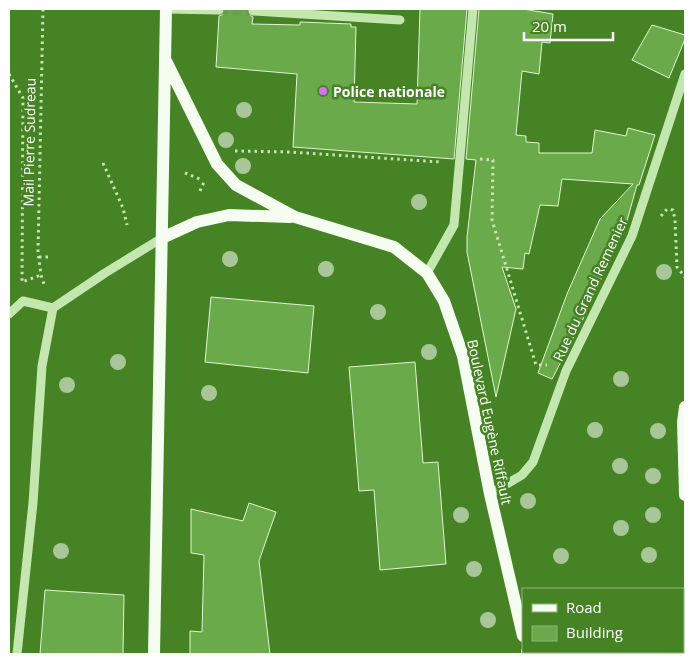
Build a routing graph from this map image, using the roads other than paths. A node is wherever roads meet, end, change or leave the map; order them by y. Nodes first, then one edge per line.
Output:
1 (166, 9) edge
2 (473, 9) edge
3 (220, 10) edge
4 (253, 11) dead end
5 (400, 20) dead end
6 (165, 59) junction
7 (685, 74) edge
8 (295, 217) junction
9 (162, 238) junction
10 (427, 273) junction
11 (53, 308) junction
12 (9, 314) edge
13 (685, 407) edge
14 (490, 494) junction
15 (685, 495) edge
16 (522, 632) edge
17 (16, 654) edge
18 (154, 654) edge

1 - 3 street
1 - 6 main road
2 - 10 street
4 - 5 street
6 - 8 main road, Boulevard Eugène Riffault
6 - 9 main road
7 - 14 street, Rue du Grand Remenier
8 - 9 main road, Boulevard Eugène Riffault
8 - 10 main road, Boulevard Eugène Riffault
9 - 11 street
9 - 18 main road
10 - 14 main road, Boulevard Eugène Riffault
11 - 12 street
11 - 17 street
13 - 15 main road
14 - 16 main road, Boulevard Eugène Riffault

